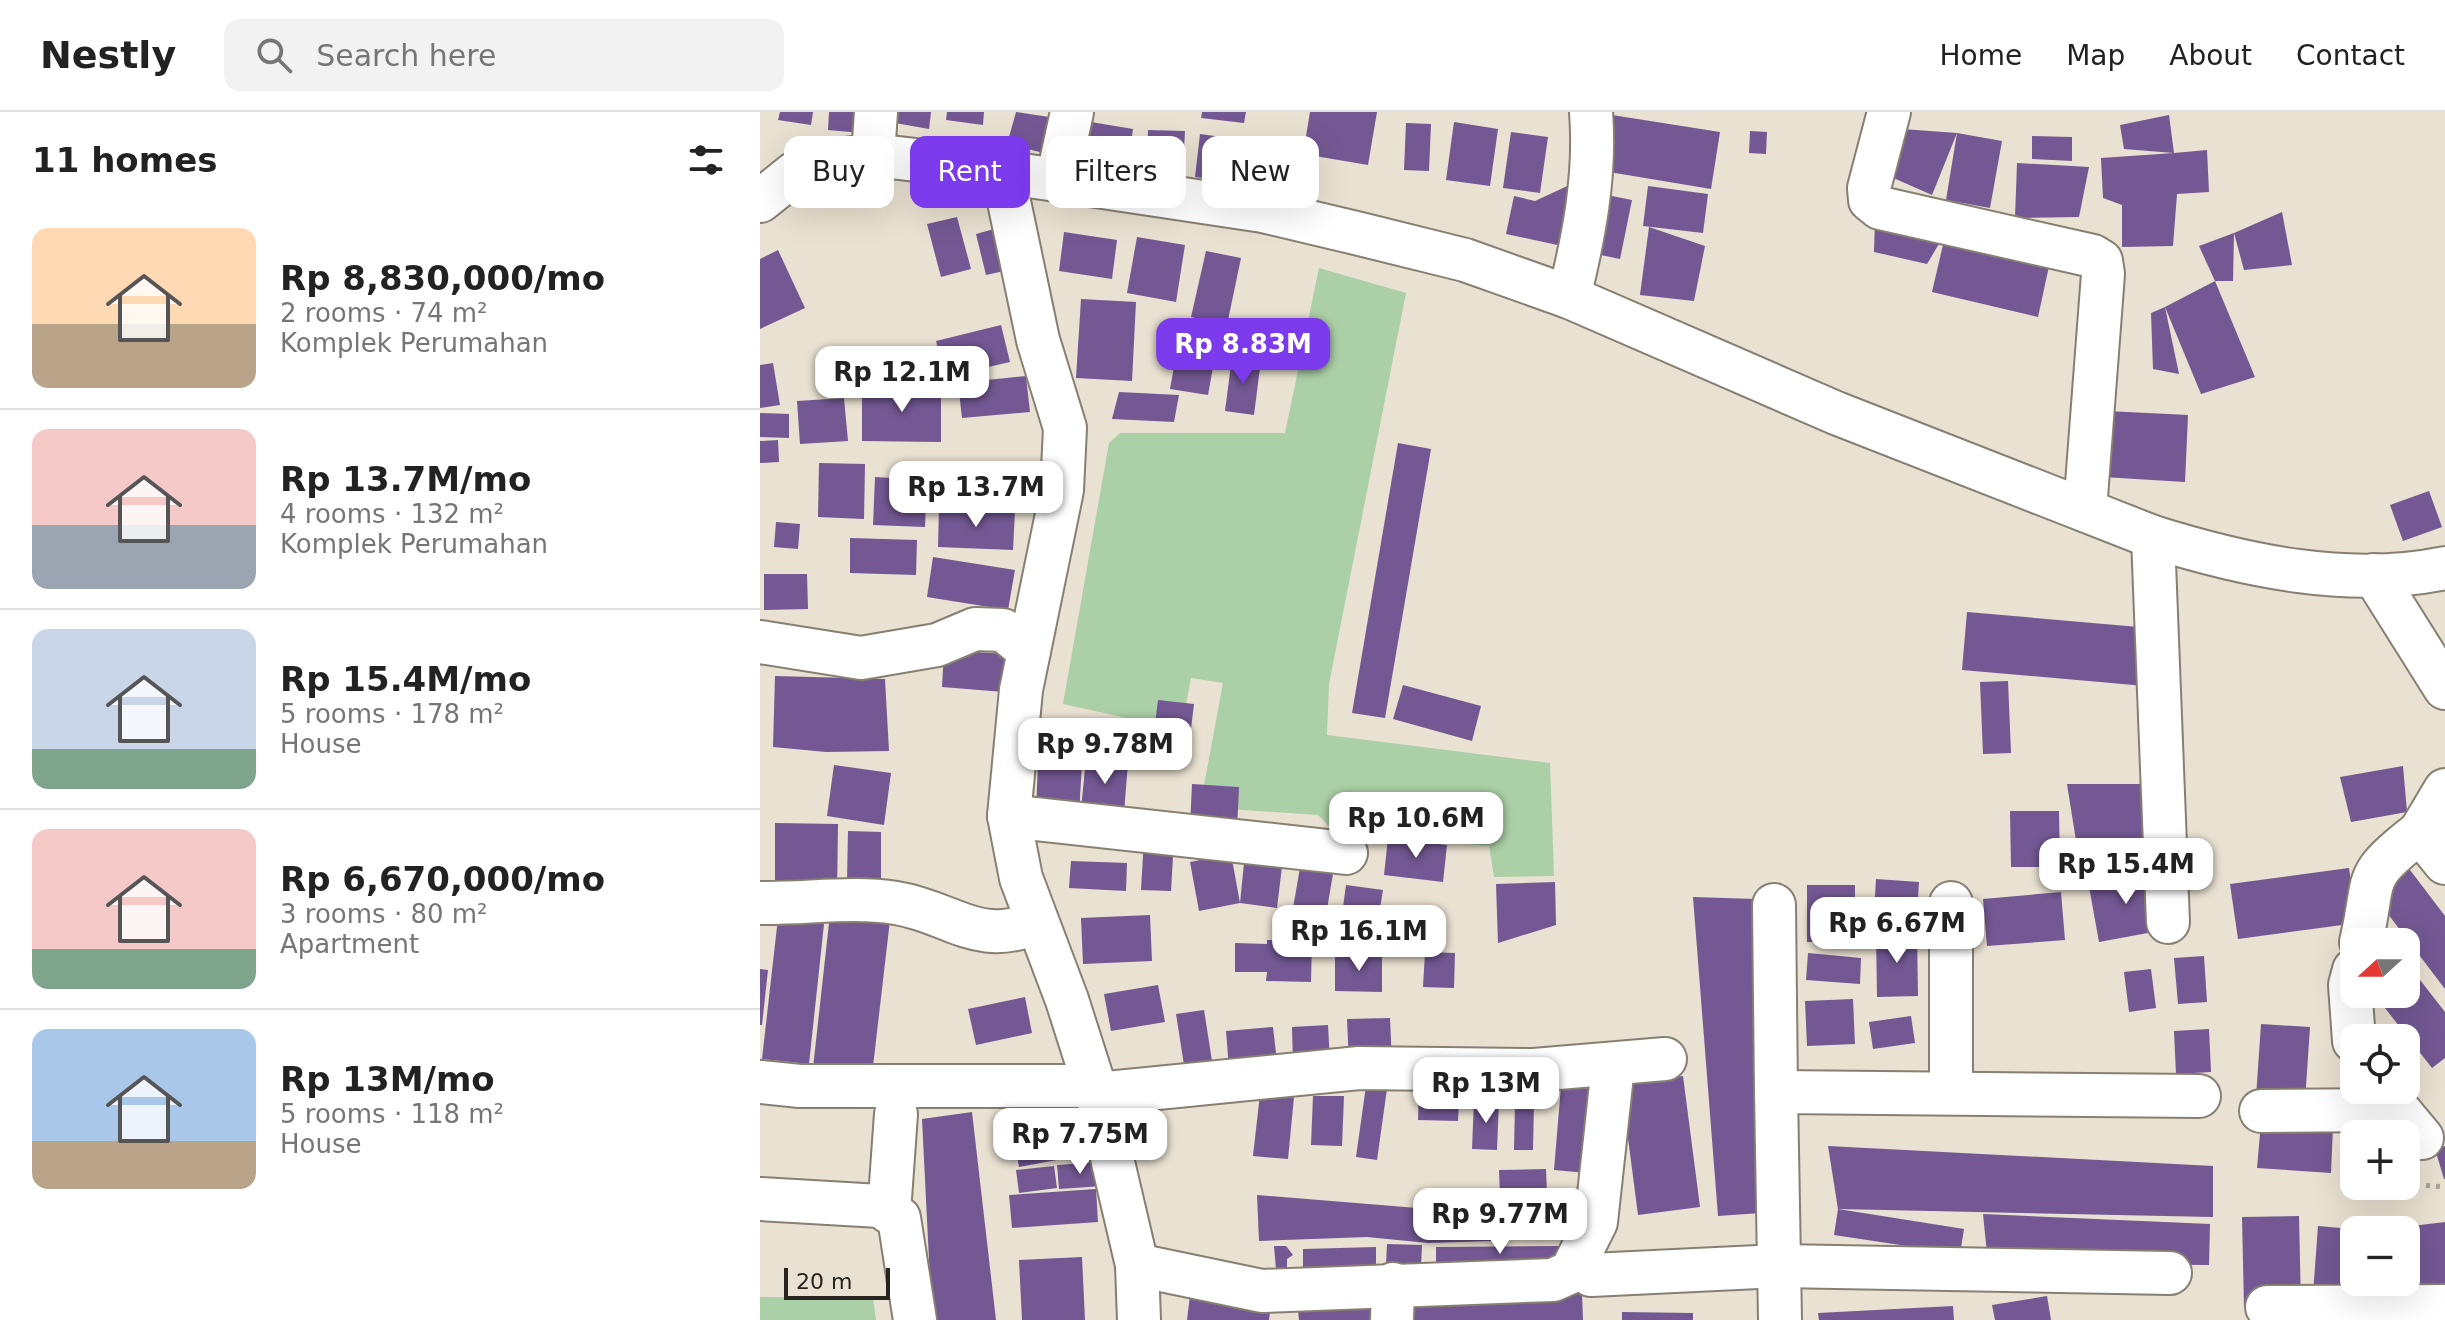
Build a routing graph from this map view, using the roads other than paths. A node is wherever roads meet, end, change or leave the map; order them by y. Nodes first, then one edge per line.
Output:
1 (876, 112) edge
2 (1072, 112) edge
3 (1591, 112) edge
4 (1889, 112) edge
5 (874, 136) edge
6 (1067, 136) edge
7 (784, 182) edge
8 (1186, 199) edge
9 (760, 201) edge
10 (1010, 208) edge
11 (1569, 297) junction
12 (2085, 510) junction
13 (2153, 537) junction
14 (2445, 568) edge
15 (2374, 575) junction
16 (760, 642) edge
17 (1029, 651) junction
18 (2445, 688) edge
19 (2445, 790) edge
20 (1009, 816) junction
21 (2432, 848) edge
22 (1346, 853) dead end
23 (760, 903) edge
24 (1951, 903) dead end
25 (1774, 905) dead end
26 (1037, 922) junction
27 (2168, 922) dead end
28 (2363, 928) edge
29 (1665, 1059) dead end
30 (1613, 1066) junction
31 (760, 1082) edge
32 (1095, 1090) junction
33 (1776, 1092) junction
34 (1951, 1093) junction
35 (2199, 1096) dead end
36 (2261, 1111) dead end
37 (2401, 1113) edge
38 (896, 1114) dead end
39 (760, 1199) edge
40 (889, 1212) junction
41 (1137, 1265) junction
42 (1779, 1266) junction
43 (2170, 1273) dead end
44 (1591, 1275) dead end
45 (1392, 1302) edge
46 (2445, 1306) edge
47 (2267, 1307) dead end
48 (915, 1320) edge
49 (1139, 1320) edge
50 (1780, 1320) edge

1 - 5 street
2 - 6 street
3 - 11 street
4 - 12 street
7 - 9 street
8 - 11 street
10 - 17 street
11 - 12 street
12 - 13 street
13 - 15 street
13 - 27 street
14 - 15 street
15 - 18 street
16 - 17 street
17 - 20 street
19 - 21 street
20 - 22 street
20 - 26 street
21 - 28 street
23 - 26 street
24 - 34 street
25 - 33 street
26 - 32 street
29 - 30 street
30 - 32 street
30 - 45 street
31 - 32 street
32 - 41 street
33 - 34 street
33 - 42 street
34 - 35 street
36 - 37 street
38 - 40 street
39 - 40 street
40 - 48 street
41 - 45 street
41 - 49 street
42 - 43 street
42 - 44 street
42 - 50 street
46 - 47 street

